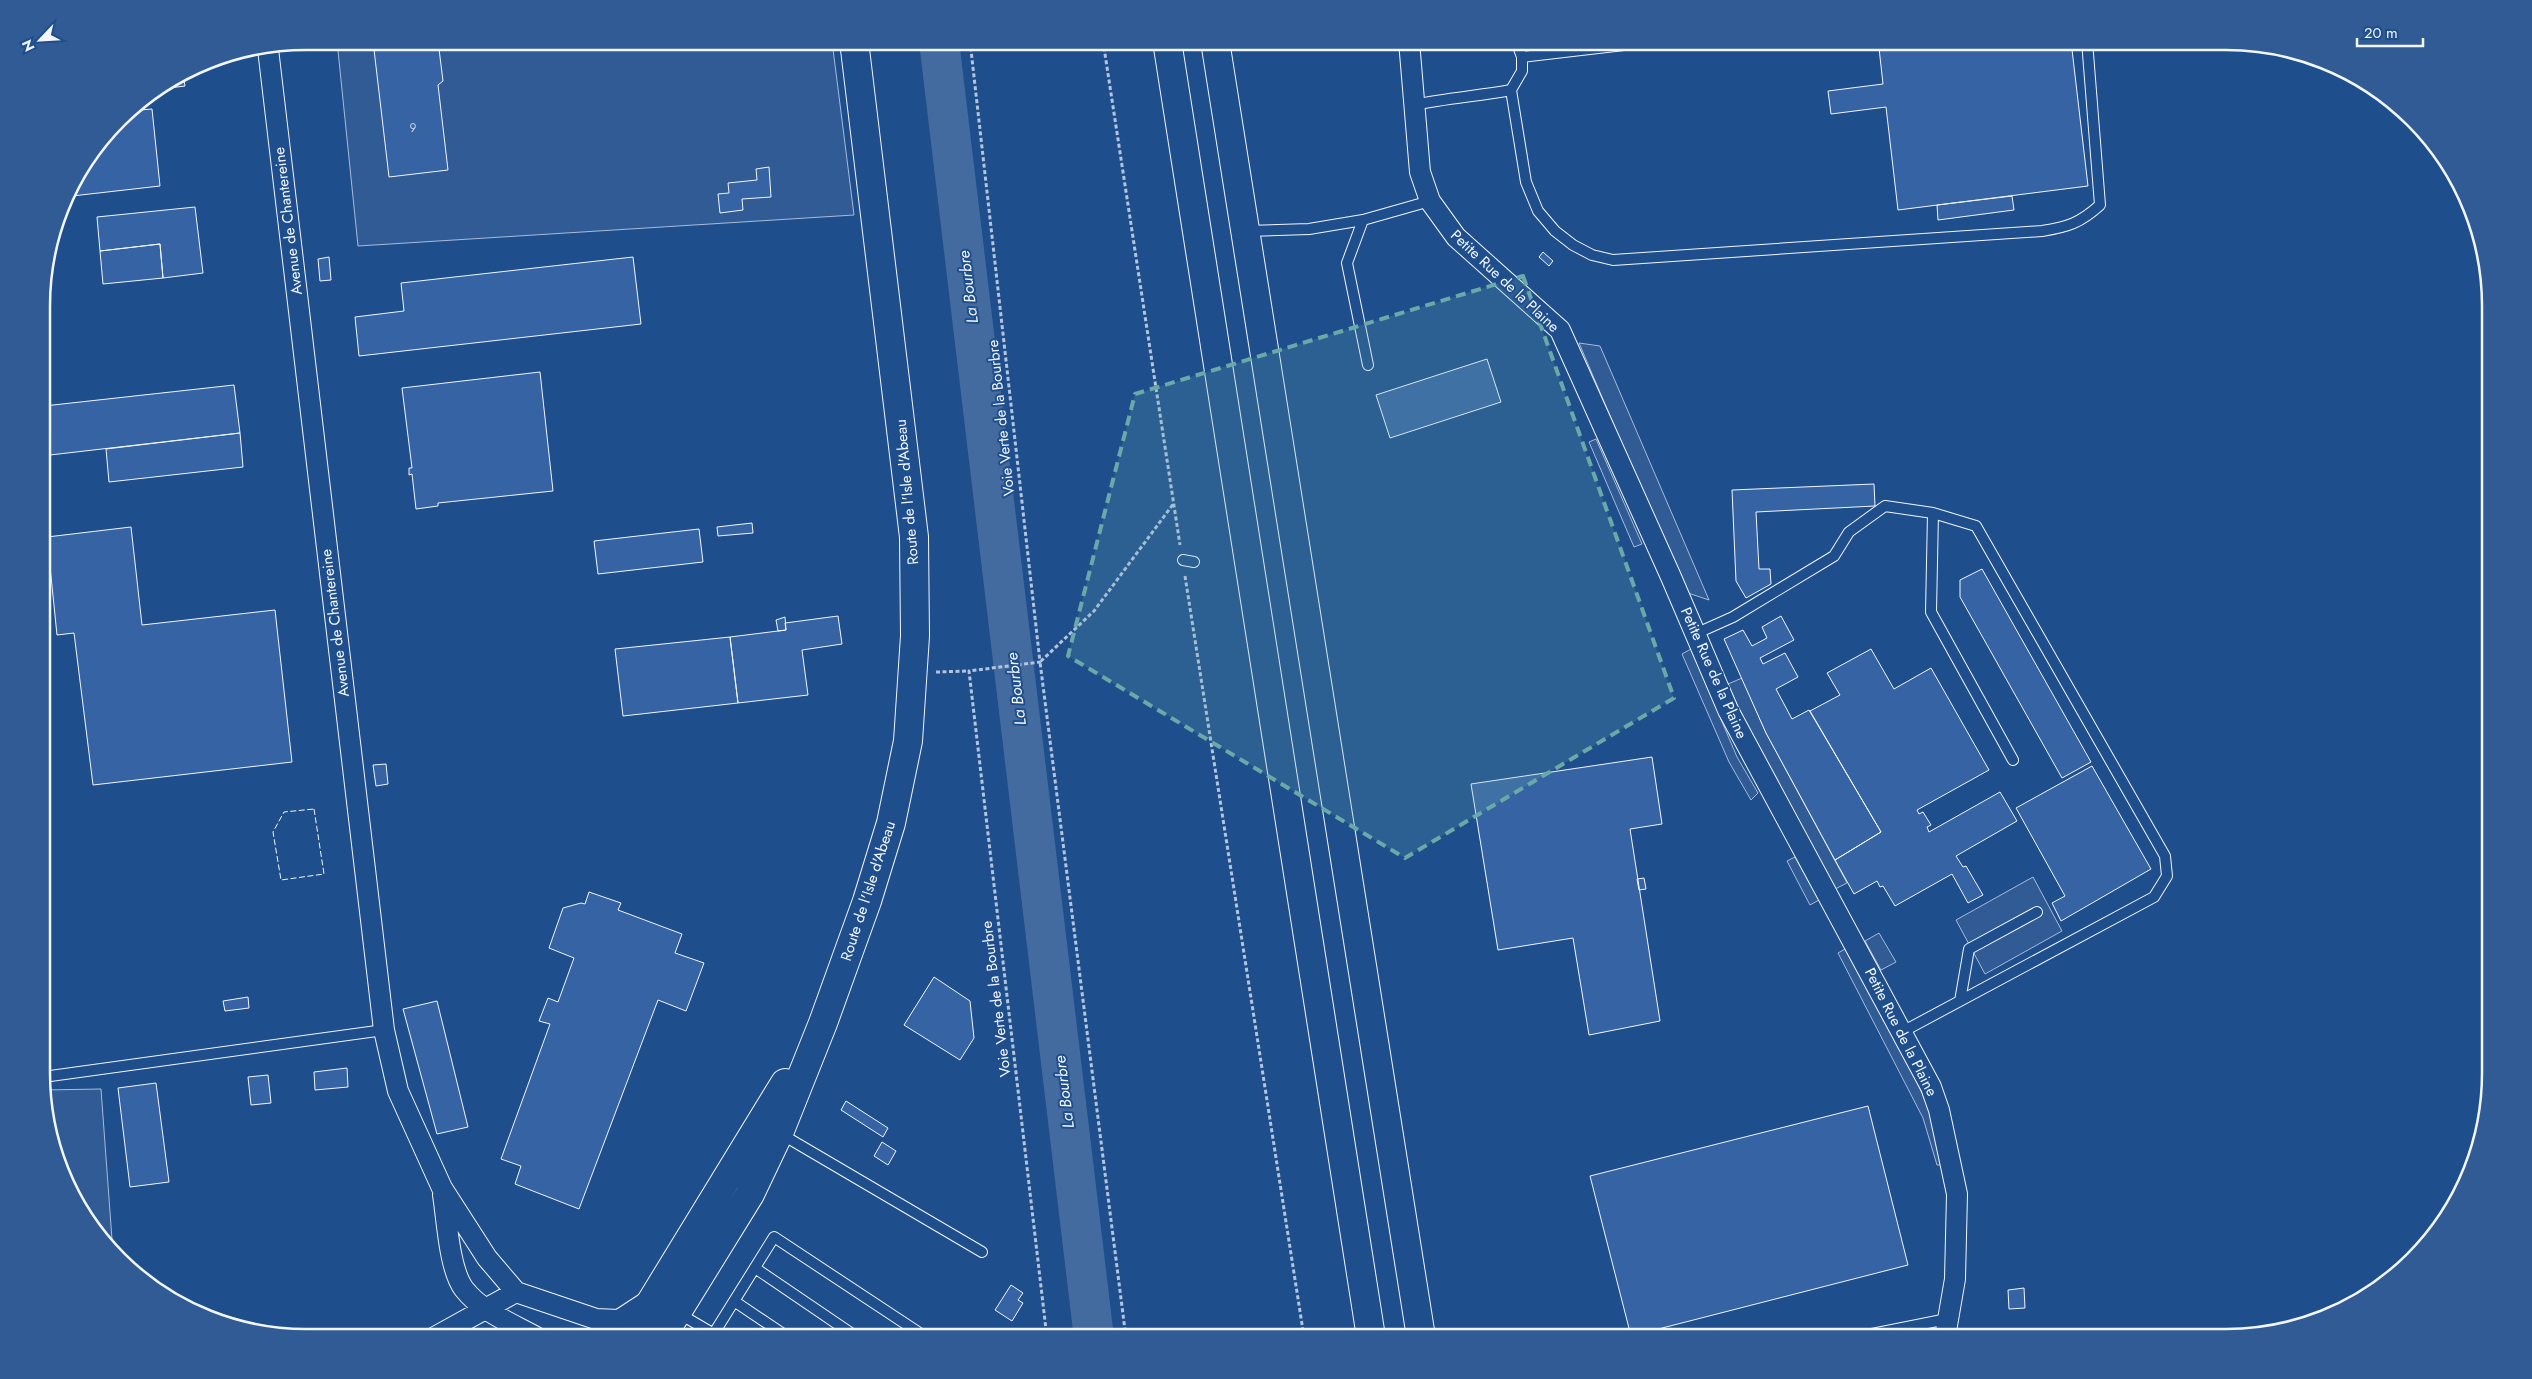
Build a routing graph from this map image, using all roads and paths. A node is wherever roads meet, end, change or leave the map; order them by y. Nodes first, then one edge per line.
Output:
1 (855, 50) edge
2 (971, 50) edge
3 (1104, 50) edge
4 (1168, 50) edge
5 (1216, 50) edge
6 (1410, 50) edge
7 (1519, 50) edge
8 (1582, 50) edge
9 (2088, 50) edge
10 (268, 53) edge
11 (1522, 57) junction
12 (1511, 90) junction
13 (1414, 104) junction
14 (1430, 201) junction
15 (1363, 220) junction
16 (1244, 231) junction
17 (1368, 365) dead end
18 (1174, 503) junction
19 (1933, 513) junction
20 (1183, 560) junction
21 (1194, 562) dead end
22 (1695, 634) junction
23 (1040, 662) junction
24 (970, 671) junction
25 (912, 673) junction
26 (2012, 760) dead end
27 (2038, 912) dead end
28 (1960, 1001) junction
29 (384, 1030) junction
30 (1902, 1032) junction
31 (50, 1076) edge
32 (769, 1129) junction
33 (442, 1188) junction
34 (982, 1252) dead end
35 (754, 1268) junction
36 (516, 1292) junction
37 (653, 1297) junction
38 (734, 1301) junction
39 (485, 1308) junction
40 (677, 1312) junction
41 (596, 1319) junction
42 (1946, 1328) edge
43 (449, 1329) edge
44 (522, 1329) edge
45 (602, 1329) edge
46 (634, 1329) edge
47 (667, 1329) edge
48 (702, 1329) edge
49 (717, 1329) edge
50 (776, 1329) edge
51 (845, 1329) edge
52 (913, 1329) edge
53 (1046, 1329) edge
54 (1125, 1329) edge
55 (1303, 1329) edge
56 (1370, 1329) edge
57 (1420, 1329) edge

1 - 25 main road, Route de l'Isle d'Abeau
2 - 23 path, Voie Verte de la Bourbre
3 - 18 path
4 - 56 main road
5 - 16 main road
6 - 13 street, Petite Rue de la Plaine
7 - 11 lane
8 - 11 lane
9 - 12 lane
10 - 29 street, Avenue de Chantereine
11 - 12 lane
12 - 13 lane
13 - 14 street, Petite Rue de la Plaine
14 - 15 lane
14 - 22 street, Petite Rue de la Plaine
15 - 16 lane
15 - 17 lane
16 - 57 main road
18 - 20 path
18 - 23 path
19 - 22 lane
19 - 26 lane
19 - 28 lane
20 - 21 lane
20 - 55 path
22 - 30 street, Petite Rue de la Plaine
23 - 24 path
23 - 54 path, Voie Verte de la Bourbre
24 - 25 path
24 - 53 path, Voie Verte de la Bourbre
25 - 32 main road, Route de l'Isle d'Abeau
27 - 28 lane
28 - 30 lane
29 - 31 lane
29 - 33 street, Avenue de Chantereine
30 - 42 street, Petite Rue de la Plaine
32 - 34 lane
32 - 37 main road, Route de l'Isle d'Abeau
32 - 40 main road, Route de l'Isle d'Abeau
33 - 36 street, Avenue de Chantereine
33 - 39 street, Avenue de Chantereine
35 - 38 lane
35 - 51 lane
35 - 52 lane
36 - 39 street
36 - 41 street
37 - 41 street
37 - 46 main road, Route de l'Isle d'Abeau
38 - 49 lane
38 - 50 lane
39 - 43 street
39 - 44 street, Avenue de Chantereine
40 - 47 main road, Route de l'Isle d'Abeau
40 - 48 lane
41 - 45 street

